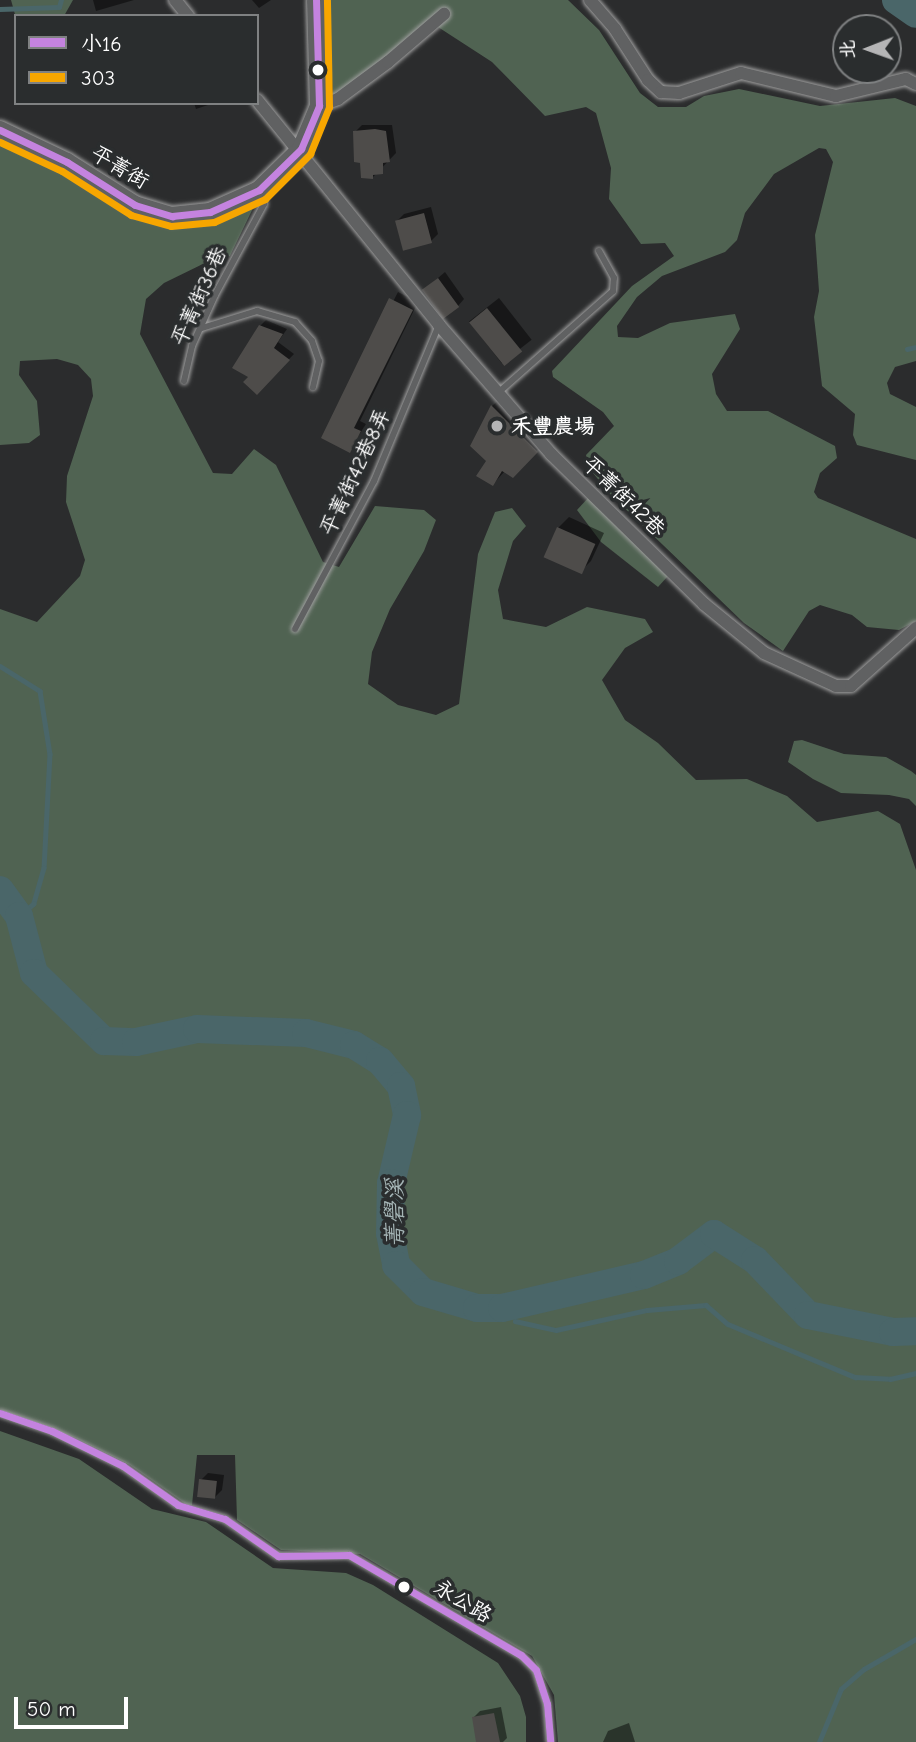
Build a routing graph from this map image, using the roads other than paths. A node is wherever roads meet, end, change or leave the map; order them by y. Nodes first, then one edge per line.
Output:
1 (175, 0) edge
2 (316, 0) edge
3 (590, 0) edge
4 (186, 14) edge
5 (444, 14) dead end
6 (916, 85) edge
7 (259, 102) edge
8 (319, 106) junction
9 (0, 130) edge
10 (301, 149) junction
11 (259, 190) junction
12 (598, 251) dead end
13 (439, 325) junction
14 (202, 328) junction
15 (184, 381) dead end
16 (313, 387) dead end
17 (497, 393) junction
18 (916, 628) edge
19 (295, 629) dead end
20 (0, 1413) edge
21 (550, 1742) edge

1 - 4 street
2 - 8 street, 平菁街
3 - 6 street
5 - 8 street
7 - 10 street, 平菁街42巷
8 - 10 street, 平菁街
9 - 11 street, 平菁街
10 - 11 street, 平菁街
10 - 13 street, 平菁街42巷
11 - 14 lane, 平菁街36巷
12 - 17 lane
13 - 17 street, 平菁街42巷
13 - 19 lane, 平菁街42巷8弄
14 - 15 lane, 平菁街36巷
14 - 16 lane
17 - 18 street, 平菁街42巷
20 - 21 lane, 永公路

